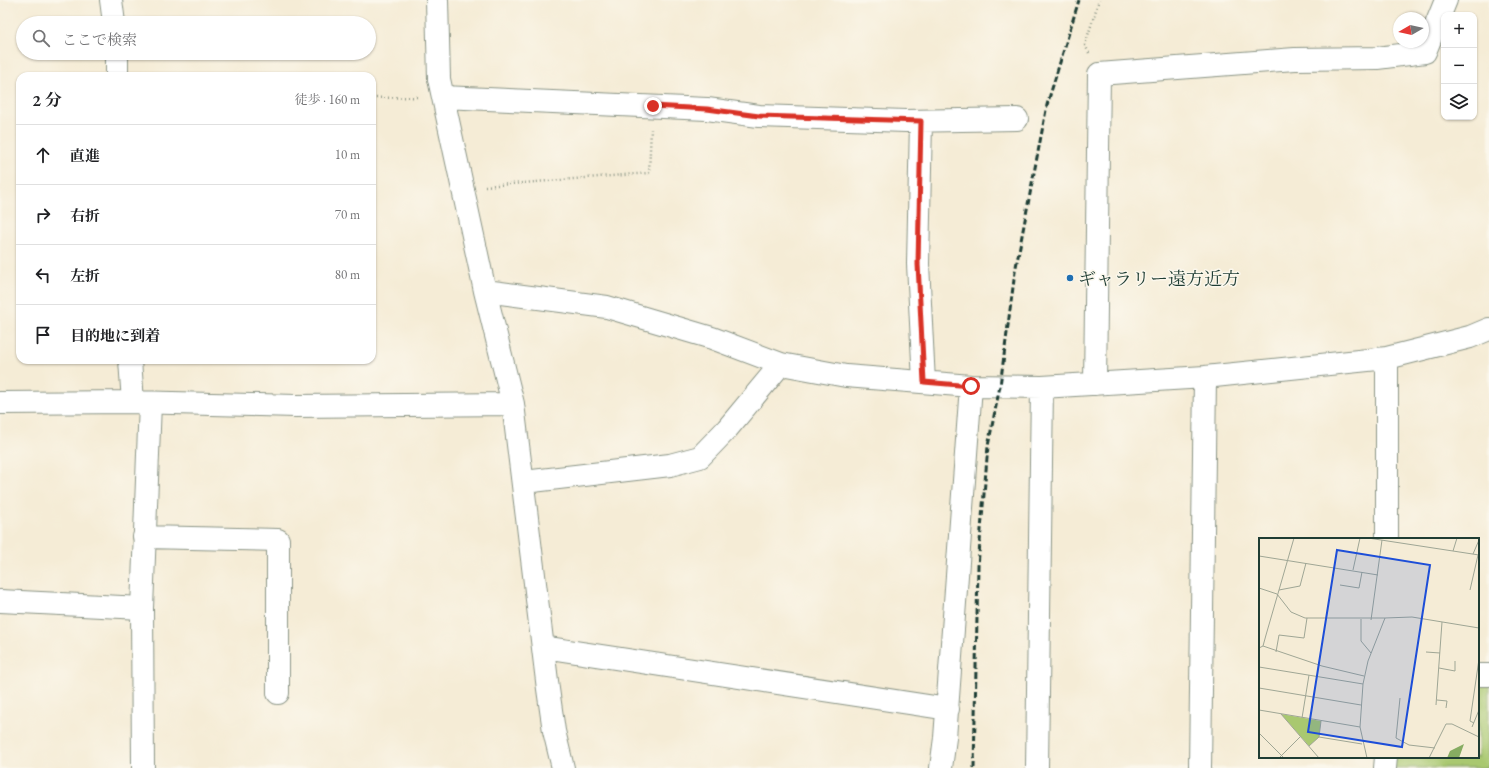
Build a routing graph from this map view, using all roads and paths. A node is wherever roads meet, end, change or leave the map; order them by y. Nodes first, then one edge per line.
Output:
1 (111, 0) edge
2 (437, 0) edge
3 (1099, 0) edge
4 (1446, 0) edge
5 (113, 16) edge
6 (117, 60) edge
7 (117, 72) edge
8 (1099, 74) junction
9 (443, 97) junction
10 (376, 98) edge
11 (653, 106) junction
12 (1017, 119) dead end
13 (921, 121) junction
14 (462, 187) junction
15 (485, 291) junction
16 (1489, 329) edge
17 (1387, 358) junction
18 (131, 364) edge
19 (781, 364) junction
20 (1205, 377) junction
21 (924, 382) junction
22 (1095, 384) junction
23 (971, 386) junction
24 (1042, 388) junction
25 (142, 402) junction
26 (0, 403) edge
27 (513, 404) junction
28 (524, 482) junction
29 (144, 537) junction
30 (1387, 538) edge
31 (0, 601) edge
32 (142, 608) junction
33 (543, 647) junction
34 (278, 692) dead end
35 (948, 709) junction
36 (1386, 758) edge
37 (143, 768) edge
38 (563, 768) edge
39 (941, 768) edge
40 (1037, 768) edge
41 (1200, 768) edge
42 (1385, 768) edge

1 - 5 street
2 - 9 street
3 - 8 path
4 - 8 street
6 - 7 street
8 - 22 street
9 - 10 path
9 - 11 street
9 - 14 street
11 - 13 street
11 - 14 path
12 - 13 street
13 - 21 street
14 - 15 street
15 - 19 street
15 - 27 street
16 - 17 street
17 - 20 street
17 - 30 street
18 - 25 street
19 - 21 street
19 - 28 street
20 - 22 street
20 - 41 street
21 - 23 street
22 - 24 street
23 - 24 street
23 - 35 street
24 - 40 street
25 - 26 street
25 - 27 street
25 - 29 street
27 - 28 street
28 - 33 street
29 - 32 street
29 - 34 street
31 - 32 street
32 - 37 street
33 - 35 street
33 - 38 street
35 - 39 street
36 - 42 street

